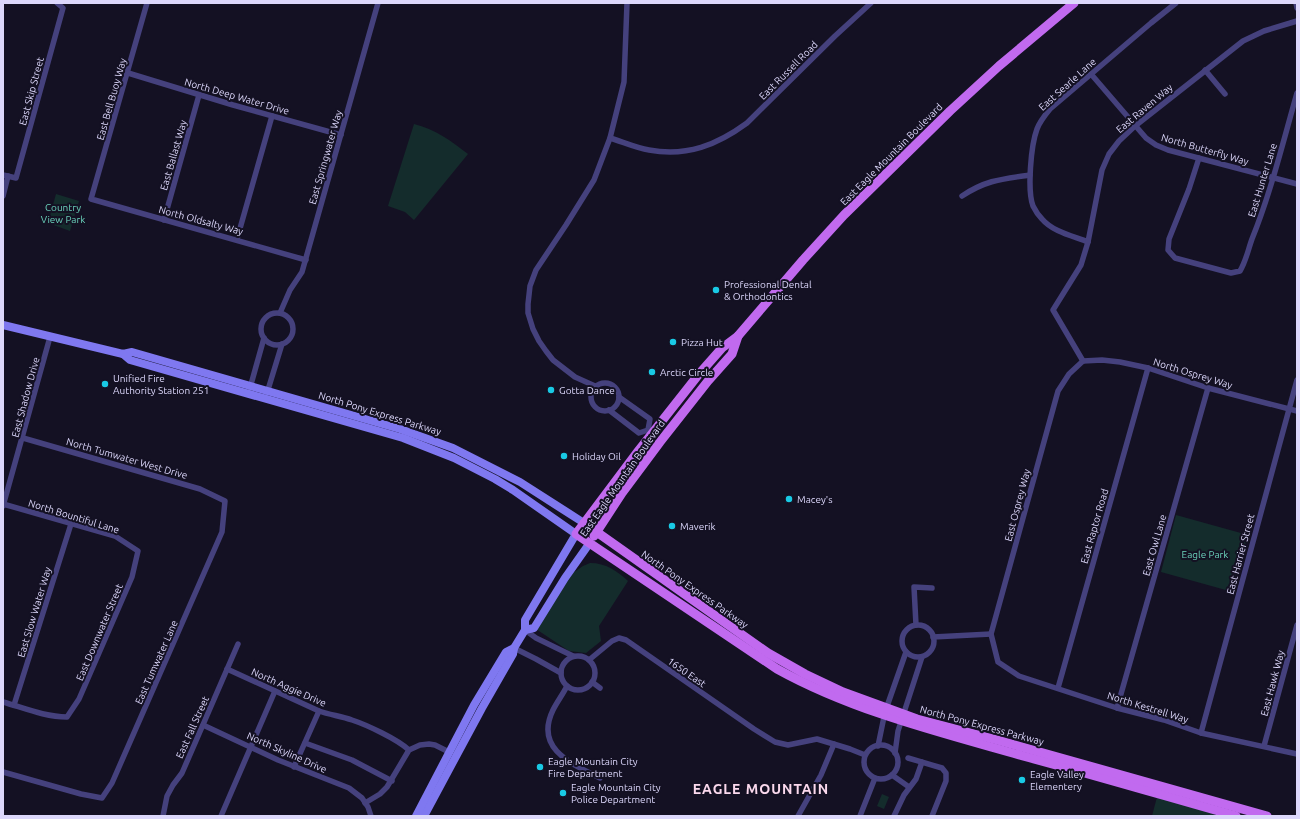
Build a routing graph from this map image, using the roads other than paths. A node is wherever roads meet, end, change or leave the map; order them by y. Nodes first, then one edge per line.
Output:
1 (57, 3) edge
2 (148, 3) edge
3 (378, 3) edge
4 (627, 3) edge
5 (871, 3) edge
6 (1074, 3) edge
7 (1176, 3) edge
8 (1296, 3) edge
9 (1297, 8) edge
10 (1297, 21) edge
11 (1205, 70) junction
12 (128, 73) junction
13 (1091, 74) junction
14 (1297, 93) edge
15 (1225, 94) dead end
16 (199, 95) junction
17 (272, 116) junction
18 (1136, 126) junction
19 (341, 135) junction
20 (610, 138) junction
21 (1199, 158) junction
22 (6, 175) edge
23 (1030, 175) junction
24 (1273, 177) junction
25 (1297, 184) edge
26 (3, 196) edge
27 (962, 196) dead end
28 (91, 199) joint
29 (164, 220) junction
30 (237, 239) junction
31 (1088, 242) junction
32 (306, 260) junction
33 (280, 313) junction
34 (3, 325) edge
35 (738, 336) junction
36 (50, 337) junction
37 (264, 338) junction
38 (282, 344) junction
39 (1083, 361) junction
40 (1148, 368) junction
41 (1297, 380) edge
42 (595, 386) junction
43 (1208, 388) junction
44 (249, 390) junction
45 (267, 395) junction
46 (620, 397) junction
47 (1288, 409) junction
48 (609, 410) junction
49 (1297, 411) edge
50 (650, 432) junction
51 (23, 438) junction
52 (660, 442) junction
53 (225, 500) joint
54 (3, 505) edge
55 (584, 523) junction
56 (71, 524) junction
57 (597, 532) junction
58 (576, 534) junction
59 (589, 544) junction
60 (138, 551) joint
61 (932, 588) dead end
62 (916, 625) junction
63 (1297, 625) edge
64 (524, 630) junction
65 (991, 634) junction
66 (933, 637) junction
67 (238, 644) dead end
68 (514, 648) junction
69 (906, 652) junction
70 (573, 656) junction
71 (922, 656) junction
72 (589, 660) junction
73 (998, 662) joint
74 (228, 668) junction
75 (561, 673) junction
76 (592, 682) junction
77 (567, 686) junction
78 (600, 688) dead end
79 (1058, 688) junction
80 (275, 691) junction
81 (3, 702) edge
82 (14, 705) junction
83 (1117, 708) junction
84 (319, 711) junction
85 (886, 711) junction
86 (903, 717) junction
87 (203, 725) junction
88 (1201, 733) junction
89 (305, 743) junction
90 (834, 744) junction
91 (251, 746) junction
92 (878, 746) junction
93 (1264, 746) junction
94 (409, 750) junction
95 (449, 752) junction
96 (895, 753) junction
97 (1297, 754) edge
98 (865, 756) junction
99 (908, 758) dead end
100 (922, 762) junction
101 (294, 767) junction
102 (3, 772) edge
103 (892, 775) junction
104 (600, 778) dead end
105 (875, 778) junction
106 (392, 781) junction
107 (910, 787) junction
108 (363, 801) junction
109 (163, 816) edge
110 (221, 816) edge
111 (371, 816) edge
112 (416, 816) edge
113 (424, 816) edge
114 (798, 816) edge
115 (860, 816) edge
116 (894, 816) edge
117 (932, 816) edge
118 (1236, 816) edge
119 (1267, 816) edge

1 - 22 street, East Skip Street
2 - 12 street, East Bell Buoy Way
3 - 19 street, East Springwater Way
4 - 20 street
5 - 20 street, East Russell Road
6 - 35 main road, East Eagle Mountain Boulevard
7 - 13 street, East Searle Lane
8 - 9 street
10 - 11 street, East Raven Way
11 - 15 street
11 - 18 street, East Raven Way
12 - 16 street, North Deep Water Drive
12 - 28 street, East Bell Buoy Way
13 - 18 street, North Butterfly Way
13 - 23 street, East Searle Lane
14 - 24 street, East Hunter Lane
16 - 17 street, North Deep Water Drive
16 - 29 street, East Ballast Way
17 - 19 street, North Deep Water Drive
17 - 30 street
18 - 21 street, North Butterfly Way
18 - 31 street, East Raven Way
19 - 32 street, East Springwater Way
20 - 42 street
21 - 24 street, North Butterfly Way
21 - 24 street, East Hunter Lane
22 - 26 street
23 - 27 street
23 - 31 street, East Searle Lane
24 - 25 street, North Butterfly Way
28 - 29 street, North Oldsalty Way
29 - 30 street, North Oldsalty Way
30 - 32 street, North Oldsalty Way
31 - 39 street, East Raven Way
32 - 33 street, East Springwater Way
33 - 37 street
33 - 38 street
34 - 36 main road, North Pony Express Parkway
35 - 50 main road, East Eagle Mountain Boulevard
35 - 52 main road, East Eagle Mountain Boulevard
36 - 44 main road, North Pony Express Parkway
36 - 51 street, East Shadow Drive
37 - 38 street
37 - 44 street
38 - 45 street
39 - 40 street, North Osprey Way
39 - 65 street, East Osprey Way
40 - 43 street, North Osprey Way
40 - 79 street, East Raptor Road
41 - 47 street, East Harrier Street
42 - 46 street
42 - 48 street
43 - 47 street, North Osprey Way
43 - 83 street, East Owl Lane
44 - 45 main road, North Pony Express Parkway
45 - 55 main road, North Pony Express Parkway
45 - 58 main road, North Pony Express Parkway
46 - 48 street
46 - 50 street
47 - 49 street, North Osprey Way
47 - 88 street, East Harrier Street
48 - 50 street
50 - 52 street
50 - 55 main road, East Eagle Mountain Boulevard
51 - 53 street, North Tumwater West Drive
51 - 54 street, East Shadow Drive
52 - 57 main road, East Eagle Mountain Boulevard
53 - 102 street, East Tumwater Lane
54 - 56 street, North Bountiful Lane
55 - 57 main road, North Pony Express Parkway
55 - 58 main road, East Eagle Mountain Boulevard
56 - 60 street, North Bountiful Lane
56 - 82 street, East Slow Water Way
57 - 59 main road, East Eagle Mountain Boulevard
57 - 85 main road, North Pony Express Parkway
58 - 59 main road, North Pony Express Parkway
58 - 64 main road, East Eagle Mountain Boulevard
59 - 64 main road, East Eagle Mountain Boulevard
59 - 85 main road, North Pony Express Parkway
60 - 82 street, East Downwater Street
61 - 62 street
62 - 66 street
62 - 69 street
63 - 93 street, East Hawk Way
64 - 68 main road, East Eagle Mountain Boulevard
64 - 70 street
65 - 66 street
65 - 73 street, East Osprey Way
66 - 71 street
67 - 74 street, East Fall Street
68 - 75 street
68 - 95 main road, East Eagle Mountain Boulevard
68 - 113 main road, East Eagle Mountain Boulevard
69 - 71 street
69 - 85 street
70 - 72 street
70 - 75 street
71 - 86 street
72 - 76 street
72 - 90 street, 1650 East
73 - 79 street, North Kestrell Way
74 - 80 street, North Aggie Drive
74 - 87 street, East Fall Street
75 - 77 street
76 - 77 street
76 - 78 street
77 - 104 street
79 - 83 street, North Kestrell Way
80 - 84 street, North Aggie Drive
80 - 91 street
81 - 82 street
83 - 88 street, North Kestrell Way
84 - 89 street
84 - 94 street, North Aggie Drive
85 - 86 main road, North Pony Express Parkway
85 - 92 street
86 - 96 street
86 - 118 main road, North Pony Express Parkway
86 - 119 main road, North Pony Express Parkway
87 - 91 street, North Skyline Drive
87 - 109 street, East Fall Street
88 - 93 street, North Kestrell Way
89 - 101 street
89 - 106 street
90 - 98 street, 1650 East
90 - 114 street
91 - 101 street, North Skyline Drive
91 - 110 street
92 - 96 street
92 - 98 street
93 - 97 street, North Kestrell Way
94 - 95 street
94 - 106 street
95 - 112 main road, East Eagle Mountain Boulevard
96 - 103 street
98 - 105 street
99 - 100 street
100 - 107 street
100 - 117 street
101 - 108 street, North Skyline Drive
103 - 105 street
103 - 107 street
105 - 115 street
106 - 108 street
107 - 116 street
108 - 111 street

